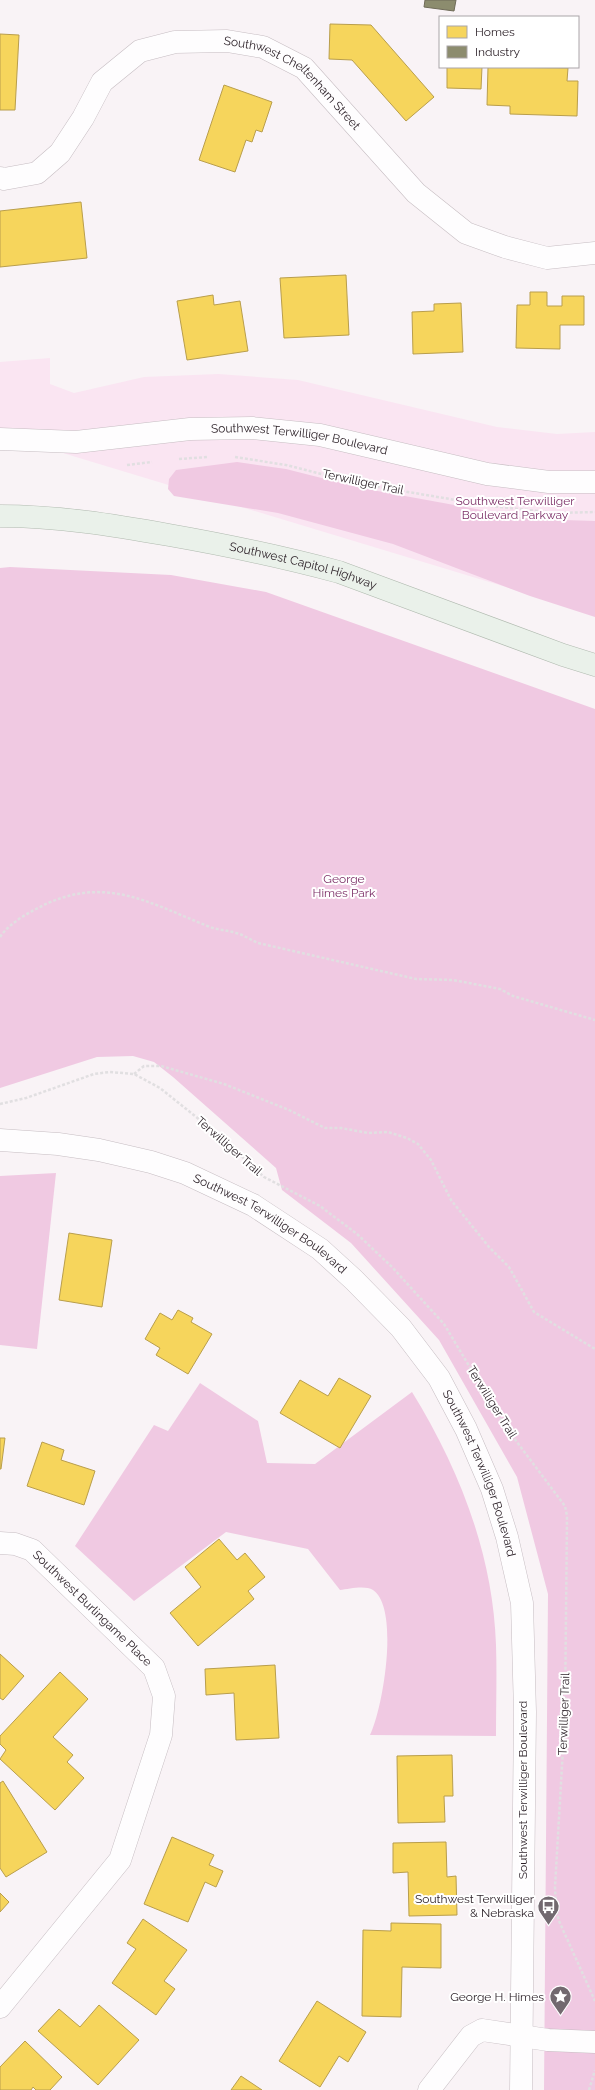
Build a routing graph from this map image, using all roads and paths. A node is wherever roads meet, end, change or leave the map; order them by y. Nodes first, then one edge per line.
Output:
1 (0, 178) edge
2 (595, 253) edge
3 (0, 439) edge
4 (230, 456) dead end
5 (216, 457) dead end
6 (172, 460) dead end
7 (159, 461) dead end
8 (132, 465) dead end
9 (595, 482) edge
10 (595, 512) edge
11 (0, 516) edge
12 (595, 664) edge
13 (0, 936) edge
14 (595, 1020) edge
15 (134, 1074) junction
16 (0, 1104) edge
17 (0, 1140) edge
18 (595, 1349) edge
19 (0, 1543) edge
20 (595, 2001) edge
21 (0, 2007) edge
22 (521, 2036) junction
23 (595, 2042) edge
24 (595, 2070) edge
25 (429, 2090) edge
26 (521, 2090) edge
27 (589, 2090) edge

1 - 2 main road, Southwest Cheltenham Street
3 - 9 main road, Southwest Terwilliger Boulevard
4 - 10 path, Terwilliger Trail
5 - 6 path
7 - 8 path
11 - 12 main road, Southwest Capitol Highway
13 - 14 path
15 - 16 path, Terwilliger Trail
15 - 18 path
15 - 20 path, Terwilliger Trail
17 - 22 main road, Southwest Terwilliger Boulevard
19 - 21 main road, Southwest Burlingame Place
22 - 23 main road
22 - 25 main road
22 - 26 main road, Southwest Terwilliger Boulevard
24 - 27 path

